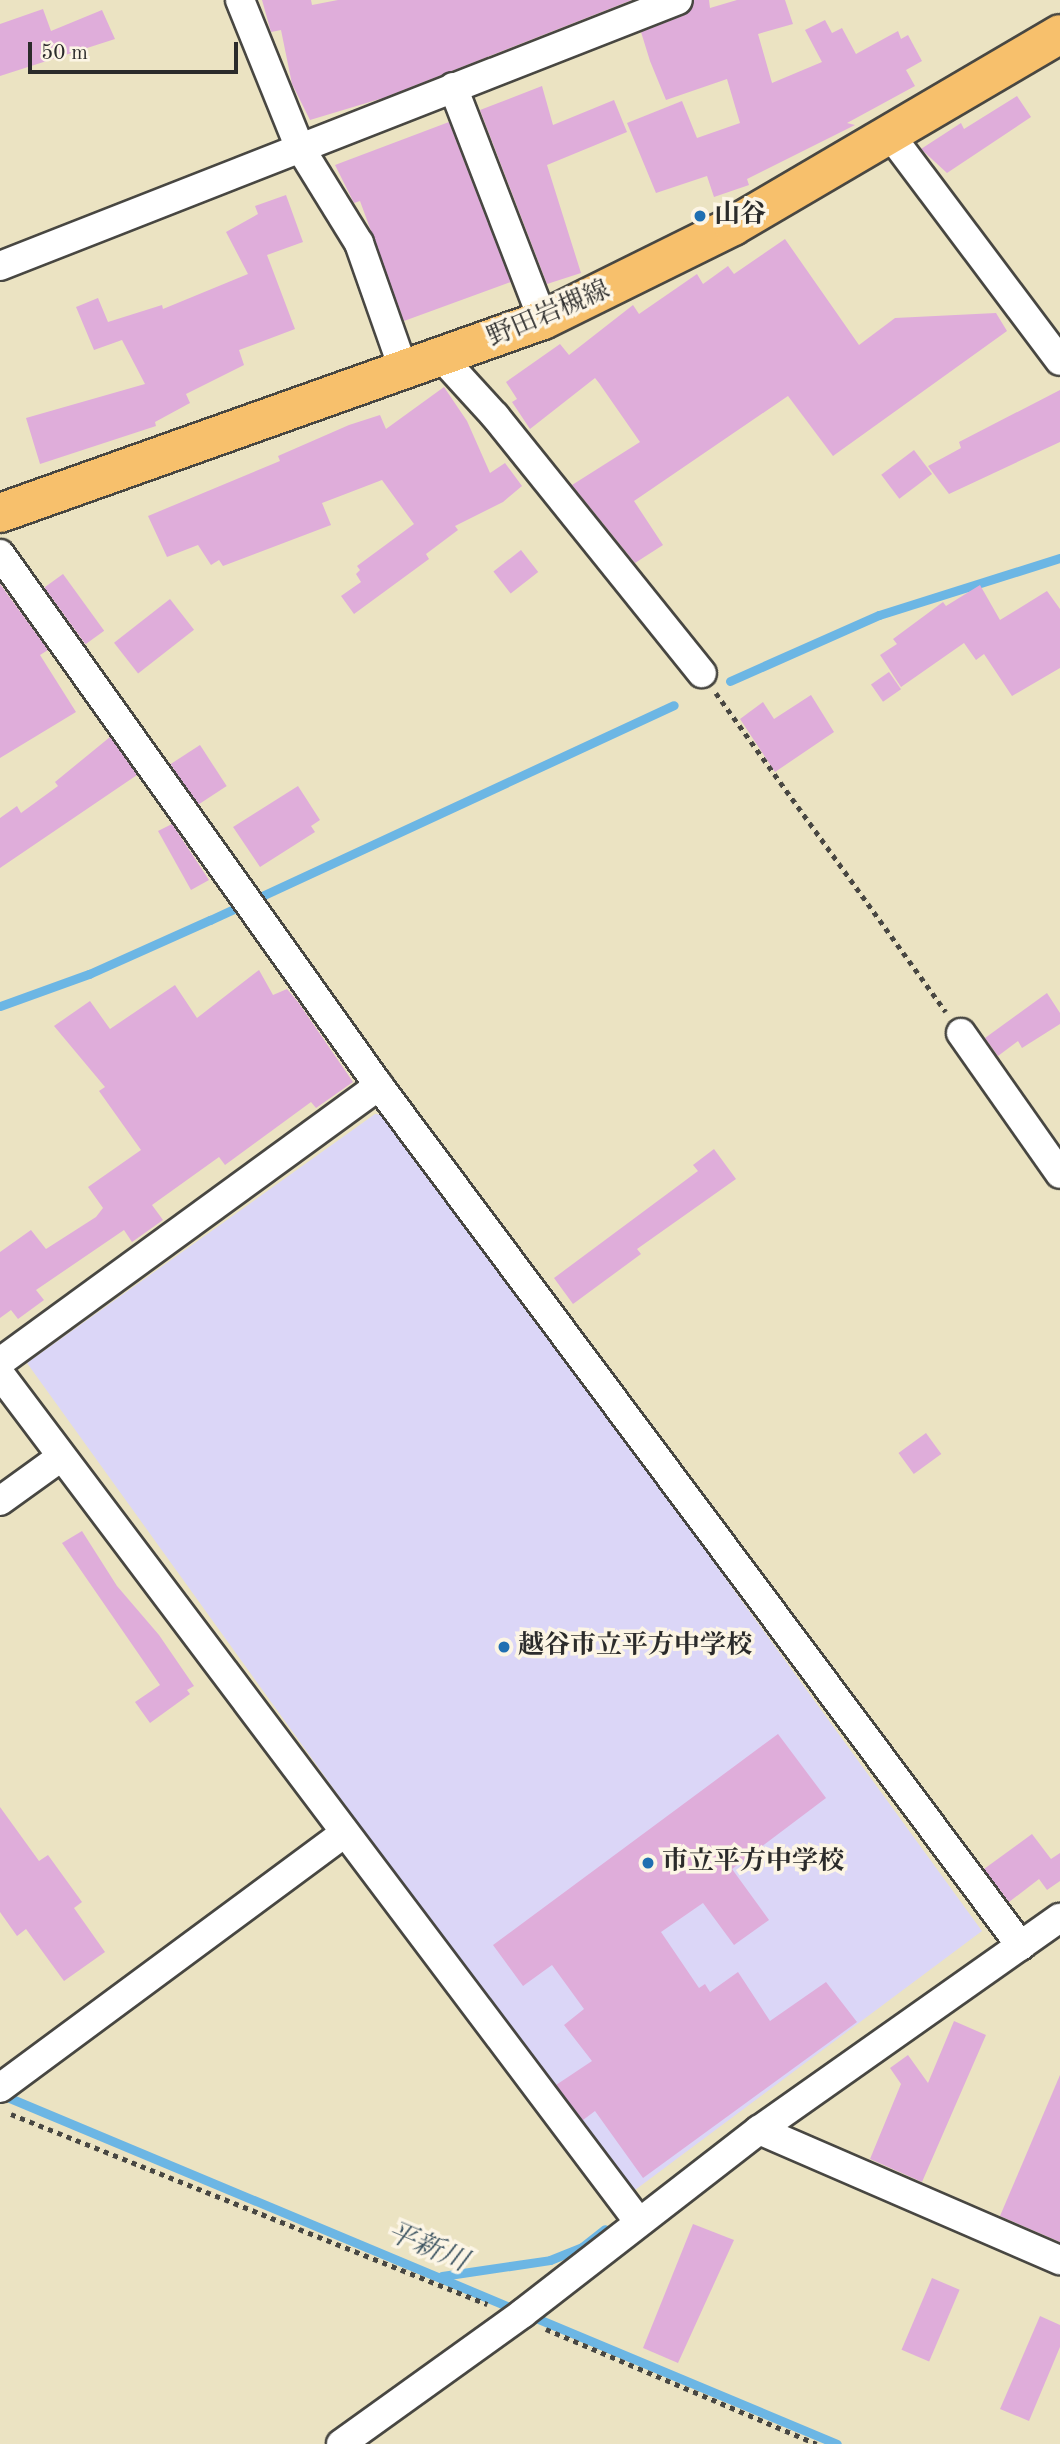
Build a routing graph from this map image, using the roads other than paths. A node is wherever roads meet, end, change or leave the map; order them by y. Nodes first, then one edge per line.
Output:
1 (240, 0) edge
2 (671, 1) edge
3 (1060, 34) edge
4 (453, 87) junction
5 (891, 136) junction
6 (299, 146) junction
7 (0, 267) edge
8 (543, 320) junction
9 (442, 358) junction
10 (1060, 361) edge
11 (404, 371) junction
12 (0, 513) edge
13 (0, 554) edge
14 (702, 673) road end
15 (961, 1033) road end
16 (379, 1086) junction
17 (1060, 1174) edge
18 (0, 1362) edge
19 (0, 1374) edge
20 (61, 1457) junction
21 (0, 1501) edge
22 (345, 1833) junction
23 (1060, 1918) edge
24 (1020, 1946) junction
25 (5, 2085) edge
26 (759, 2130) junction
27 (638, 2221) junction
28 (1060, 2260) edge
29 (341, 2444) edge

1 - 6 street
2 - 4 street
3 - 5 main road, 野田岩槻線
4 - 6 street
4 - 8 street
5 - 8 main road, 野田岩槻線
5 - 10 street
6 - 7 street
6 - 11 street
8 - 9 main road, 野田岩槻線
9 - 11 main road, 野田岩槻線
9 - 14 street
11 - 12 main road, 野田岩槻線
13 - 16 street
15 - 17 street
16 - 18 street
16 - 24 street
19 - 20 street
20 - 21 street
20 - 22 street
22 - 25 street
22 - 27 street
23 - 24 street
24 - 26 street
26 - 27 street
26 - 28 street
27 - 29 street

